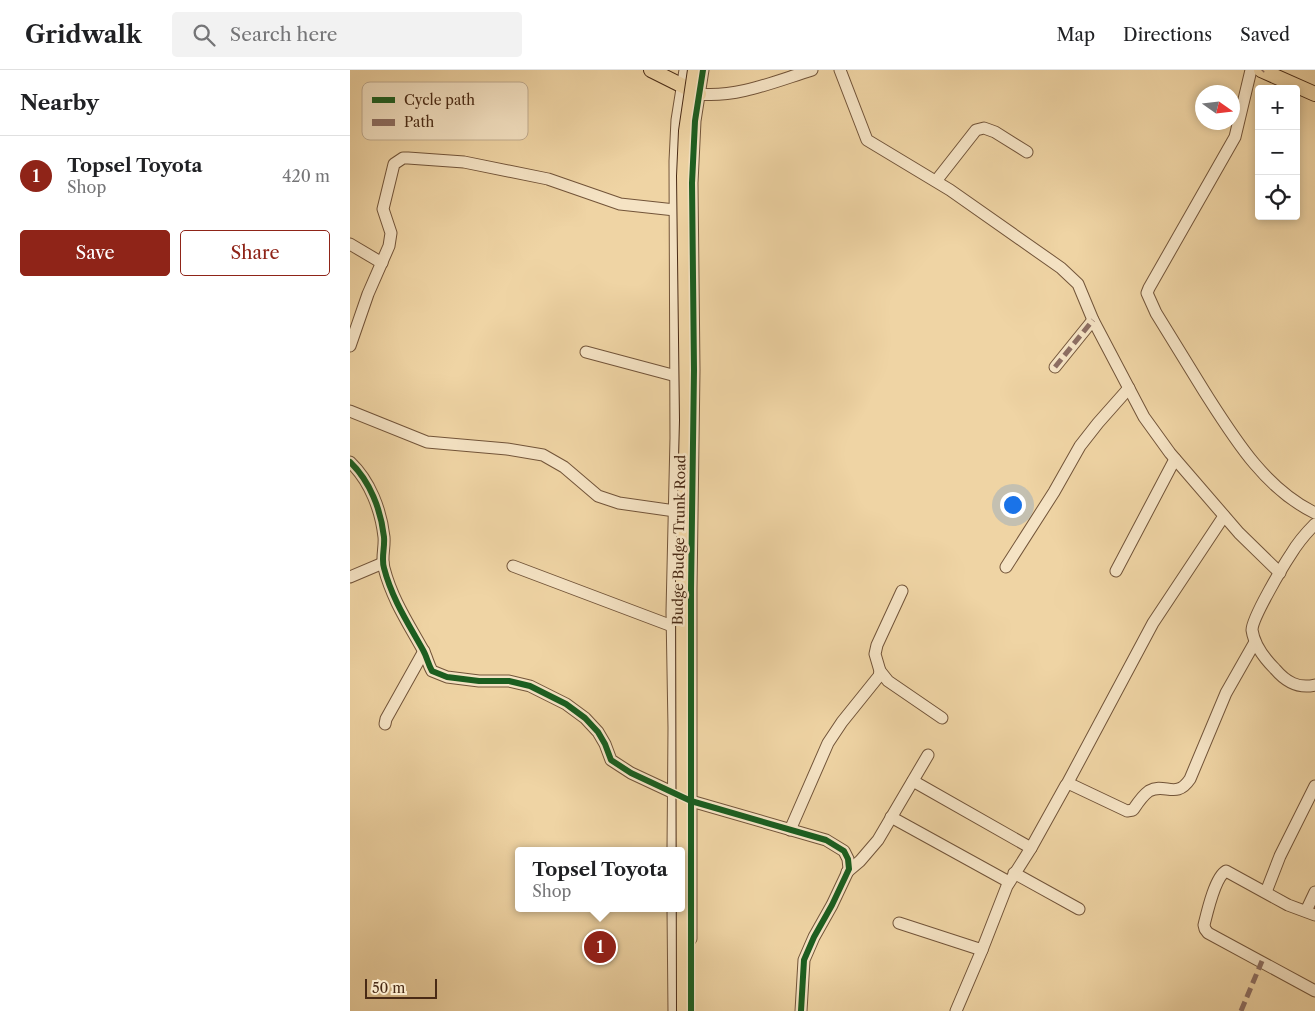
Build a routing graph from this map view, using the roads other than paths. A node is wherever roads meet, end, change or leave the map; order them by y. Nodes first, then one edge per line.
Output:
1 (651, 70) edge
2 (685, 70) edge
3 (695, 70) edge
4 (703, 70) edge
5 (812, 70) edge
6 (840, 70) edge
7 (1251, 70) edge
8 (1262, 70) edge
9 (682, 86) junction
10 (699, 94) junction
11 (1315, 94) edge
12 (1027, 152) dead end
13 (936, 181) junction
14 (675, 210) junction
15 (350, 244) edge
16 (382, 263) junction
17 (1092, 320) junction
18 (350, 346) edge
19 (586, 352) dead end
20 (1055, 367) dead end
21 (676, 376) junction
22 (1129, 388) junction
23 (350, 411) edge
24 (1175, 459) junction
25 (350, 462) edge
26 (675, 511) junction
27 (1315, 513) edge
28 (1224, 516) junction
29 (1315, 524) edge
30 (383, 563) junction
31 (513, 566) dead end
32 (1006, 567) dead end
33 (1116, 571) dead end
34 (1280, 573) junction
35 (350, 577) edge
36 (902, 591) dead end
37 (672, 626) junction
38 (1255, 642) junction
39 (424, 651) junction
40 (880, 672) junction
41 (1315, 685) edge
42 (942, 718) dead end
43 (385, 724) dead end
44 (928, 755) dead end
45 (913, 782) junction
46 (1067, 784) junction
47 (1315, 786) edge
48 (673, 793) junction
49 (691, 801) junction
50 (891, 817) junction
51 (790, 830) junction
52 (673, 847) edge
53 (684, 847) edge
54 (1031, 848) junction
55 (848, 872) junction
56 (1011, 878) junction
57 (1266, 892) junction
58 (1315, 892) edge
59 (1079, 909) dead end
60 (673, 912) edge
61 (684, 912) edge
62 (1310, 913) edge
63 (900, 923) dead end
64 (982, 950) junction
65 (1315, 991) edge
66 (674, 1011) edge
67 (684, 1011) edge
68 (691, 1011) edge
69 (801, 1011) edge
70 (956, 1011) edge

1 - 9 main road
2 - 9 street, Budge Budge Trunk Road
3 - 53 main road, bridge
4 - 10 street, Budge Budge Trunk Road
5 - 10 street
6 - 13 street
7 - 27 street
8 - 11 main road
9 - 10 main road
9 - 14 street, Budge Budge Trunk Road
10 - 49 street, Budge Budge Trunk Road
12 - 13 street
13 - 17 street
14 - 16 street
14 - 21 street, Budge Budge Trunk Road
15 - 16 street
16 - 18 street
17 - 20 street
17 - 22 street
19 - 21 street
21 - 26 street, Budge Budge Trunk Road
22 - 24 street
22 - 32 street
23 - 26 street
24 - 28 street
24 - 33 street
25 - 30 street
26 - 37 street, Budge Budge Trunk Road
28 - 34 street
28 - 46 street
29 - 34 street
30 - 35 street
30 - 39 street
31 - 37 street
34 - 38 street
36 - 40 street
37 - 48 street, Budge Budge Trunk Road
38 - 41 street
38 - 46 street
39 - 43 street
39 - 48 street
40 - 42 street
40 - 51 street
44 - 45 street
45 - 50 street
45 - 54 street
46 - 54 street
47 - 57 street
48 - 49 street
48 - 52 street, Budge Budge Trunk Road
49 - 51 street
49 - 68 street, Budge Budge Trunk Road
50 - 55 street
50 - 56 street
51 - 55 street
54 - 56 street
55 - 69 street
56 - 59 street
56 - 64 street
57 - 62 street
57 - 65 street
58 - 62 street
60 - 66 street
61 - 67 main road, bridge
63 - 64 street
64 - 70 street

